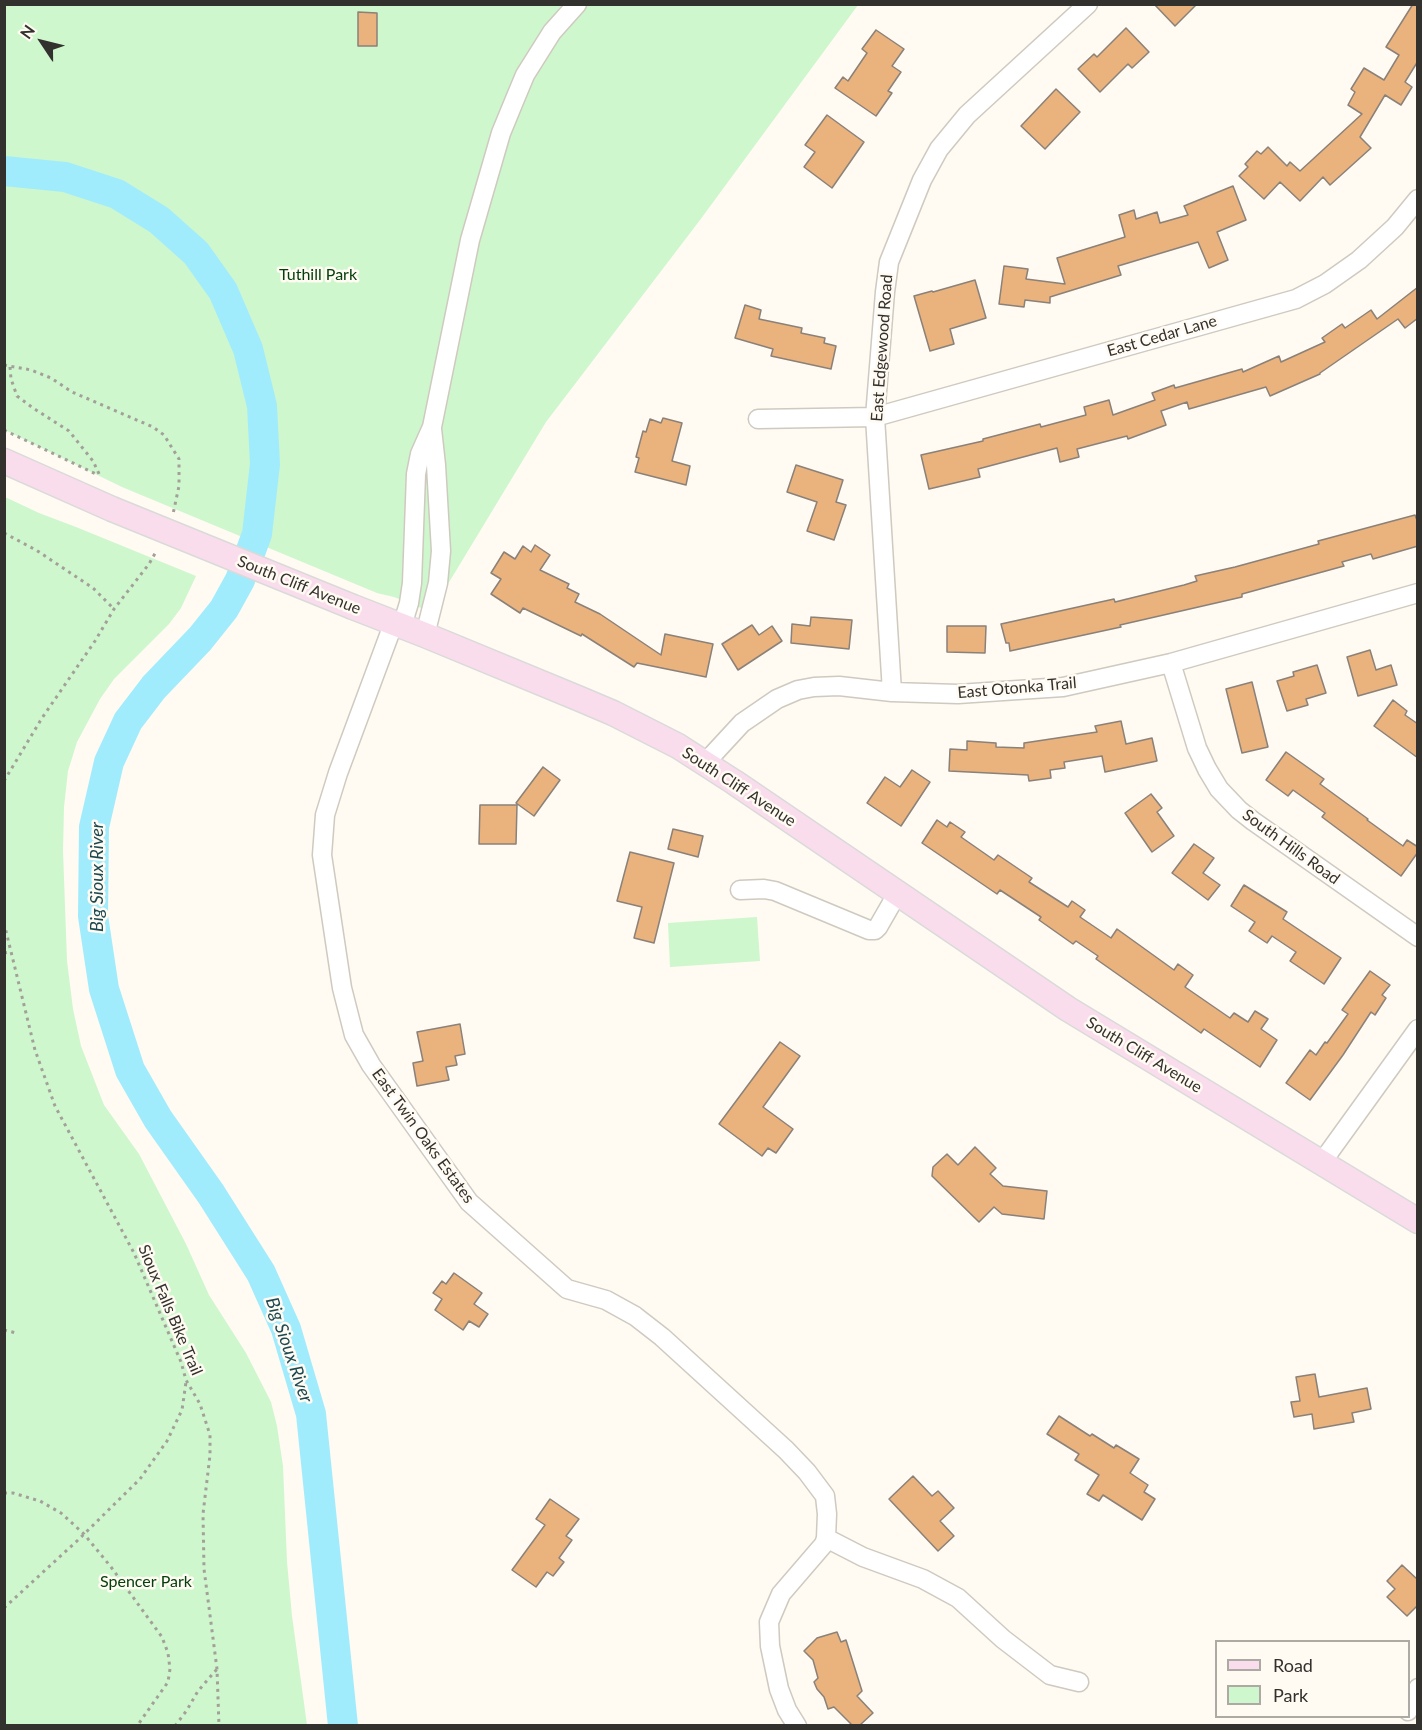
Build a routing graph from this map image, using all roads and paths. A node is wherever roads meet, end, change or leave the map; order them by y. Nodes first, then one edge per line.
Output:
1 (577, 4) edge
2 (1088, 4) edge
3 (1418, 200) edge
4 (4, 365) edge
5 (10, 366) junction
6 (875, 417) junction
7 (758, 419) dead end
8 (432, 427) junction
9 (4, 430) edge
10 (4, 461) edge
11 (172, 518) dead end
12 (4, 533) edge
13 (158, 548) dead end
14 (1418, 593) edge
15 (114, 609) junction
16 (398, 624) junction
17 (425, 634) junction
18 (1171, 663) junction
19 (892, 692) junction
20 (705, 763) junction
21 (4, 781) edge
22 (740, 890) dead end
23 (897, 894) junction
24 (4, 923) edge
25 (1418, 937) edge
26 (11, 952) junction
27 (4, 953) edge
28 (1418, 1029) edge
29 (1322, 1162) junction
30 (1418, 1221) edge
31 (4, 1330) edge
32 (16, 1333) dead end
33 (186, 1380) junction
34 (4, 1493) edge
35 (84, 1534) junction
36 (826, 1538) junction
37 (4, 1608) edge
38 (217, 1669) junction
39 (1079, 1682) dead end
40 (1418, 1688) edge
41 (1410, 1706) edge
42 (137, 1725) edge
43 (175, 1725) edge
44 (219, 1725) edge
45 (797, 1725) edge

1 - 8 street
2 - 6 street, East Edgewood Road
3 - 6 street, East Cedar Lane
4 - 5 path
5 - 9 path
5 - 11 path
6 - 7 street, East Cedar Lane
6 - 19 street, East Edgewood Road
8 - 16 street, East Twin Oaks Estates
8 - 17 street
10 - 16 main road, South Cliff Avenue, bridge
12 - 15 path
13 - 15 path
14 - 18 street, East Otonka Trail
15 - 21 path
16 - 17 main road, South Cliff Avenue
16 - 36 street, East Twin Oaks Estates
17 - 20 main road, South Cliff Avenue
18 - 19 street, East Otonka Trail
18 - 25 street, South Hills Road
19 - 20 street, East Otonka Trail
20 - 23 main road, South Cliff Avenue
22 - 23 street
23 - 29 main road, South Cliff Avenue
24 - 26 path, Sioux Falls Bike Trail
26 - 27 path
26 - 33 path, Sioux Falls Bike Trail
28 - 29 street
29 - 30 main road, South Cliff Avenue
31 - 32 path
33 - 35 path
33 - 38 path, Sioux Falls Bike Trail
34 - 35 path
35 - 37 path
35 - 42 path
36 - 39 street
36 - 45 street
38 - 43 path
38 - 44 path, Sioux Falls Bike Trail
40 - 41 street

